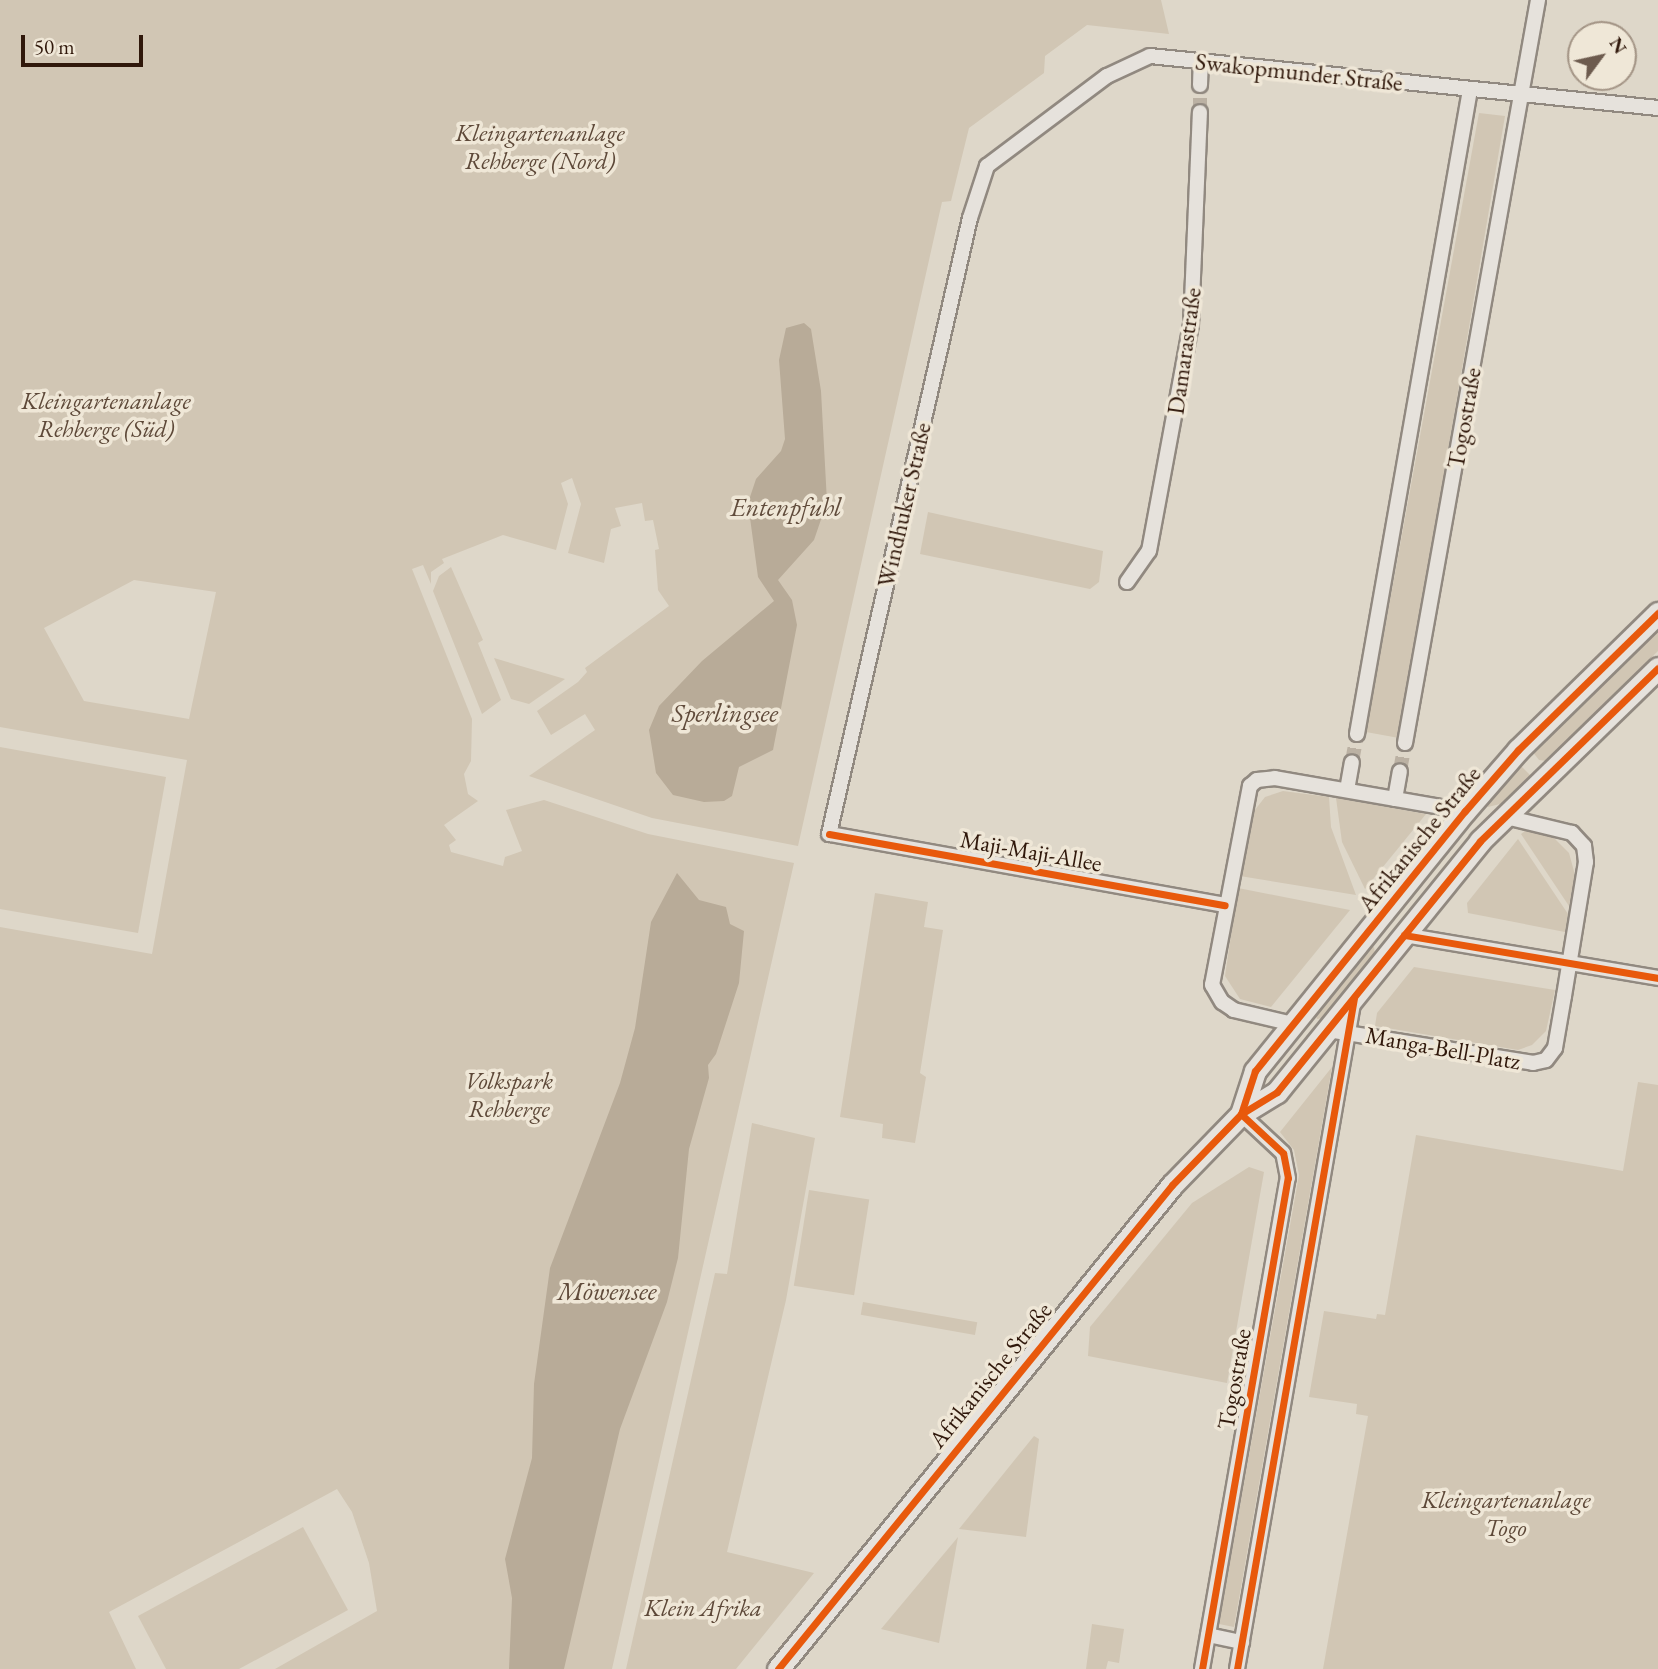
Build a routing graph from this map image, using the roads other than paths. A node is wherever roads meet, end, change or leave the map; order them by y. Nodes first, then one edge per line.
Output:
1 (1538, 0) edge
2 (1201, 62) junction
3 (1200, 85) tunnel mouth
4 (1470, 90) junction
5 (1521, 94) junction
6 (1658, 108) edge
7 (1200, 112) tunnel mouth
8 (981, 177) joint
9 (1127, 582) dead end
10 (1658, 613) edge
11 (1658, 668) edge
12 (1357, 734) tunnel mouth
13 (1405, 743) tunnel mouth
14 (1518, 750) junction
15 (1352, 762) tunnel mouth
16 (1400, 771) tunnel mouth
17 (1546, 778) junction
18 (1347, 790) junction
19 (1395, 799) junction
20 (1465, 811) junction
21 (1506, 817) junction
22 (829, 834) joint
23 (1225, 905) junction
24 (1370, 929) junction
25 (1404, 935) junction
26 (1569, 963) junction
27 (1658, 978) edge
28 (1354, 998) junction
29 (1293, 1024) junction
30 (1328, 1030) junction
31 (1350, 1032) junction
32 (1241, 1114) junction
33 (1208, 1635) junction
34 (1242, 1642) junction
35 (778, 1669) edge
36 (1202, 1669) edge
37 (1237, 1669) edge

1 - 5 street, Togostraße
2 - 3 street
2 - 4 street, Swakopmunder Straße
2 - 8 street, Swakopmunder Straße
4 - 5 street, Swakopmunder Straße
4 - 12 street, Togostraße
5 - 6 street, Swakopmunder Straße
5 - 13 street, Togostraße
7 - 9 street, Damarastraße
8 - 22 street, Windhuker Straße
10 - 14 street, Afrikanische Straße
11 - 17 street, Afrikanische Straße
14 - 17 street
14 - 20 street, Afrikanische Straße
15 - 18 street
16 - 19 street
17 - 21 street, Afrikanische Straße
18 - 19 street
18 - 23 street
19 - 20 street
20 - 21 street, Afrikanische Straße
20 - 24 street, Afrikanische Straße
21 - 25 street, Afrikanische Straße
21 - 26 street, Manga-Bell-Platz
22 - 23 street, Maji-Maji-Allee
23 - 29 street
24 - 25 street, Afrikanische Straße
24 - 29 street, Afrikanische Straße
25 - 26 street
25 - 28 street, Afrikanische Straße
26 - 27 street
26 - 31 street, Manga-Bell-Platz
28 - 30 street, Afrikanische Straße
28 - 31 street
29 - 30 street
29 - 32 street, Afrikanische Straße
30 - 31 street, Manga-Bell-Platz
30 - 32 street, Afrikanische Straße
31 - 34 street
32 - 33 street, Togostraße
32 - 35 street, Afrikanische Straße
33 - 34 street
33 - 36 street, Togostraße
34 - 37 street

